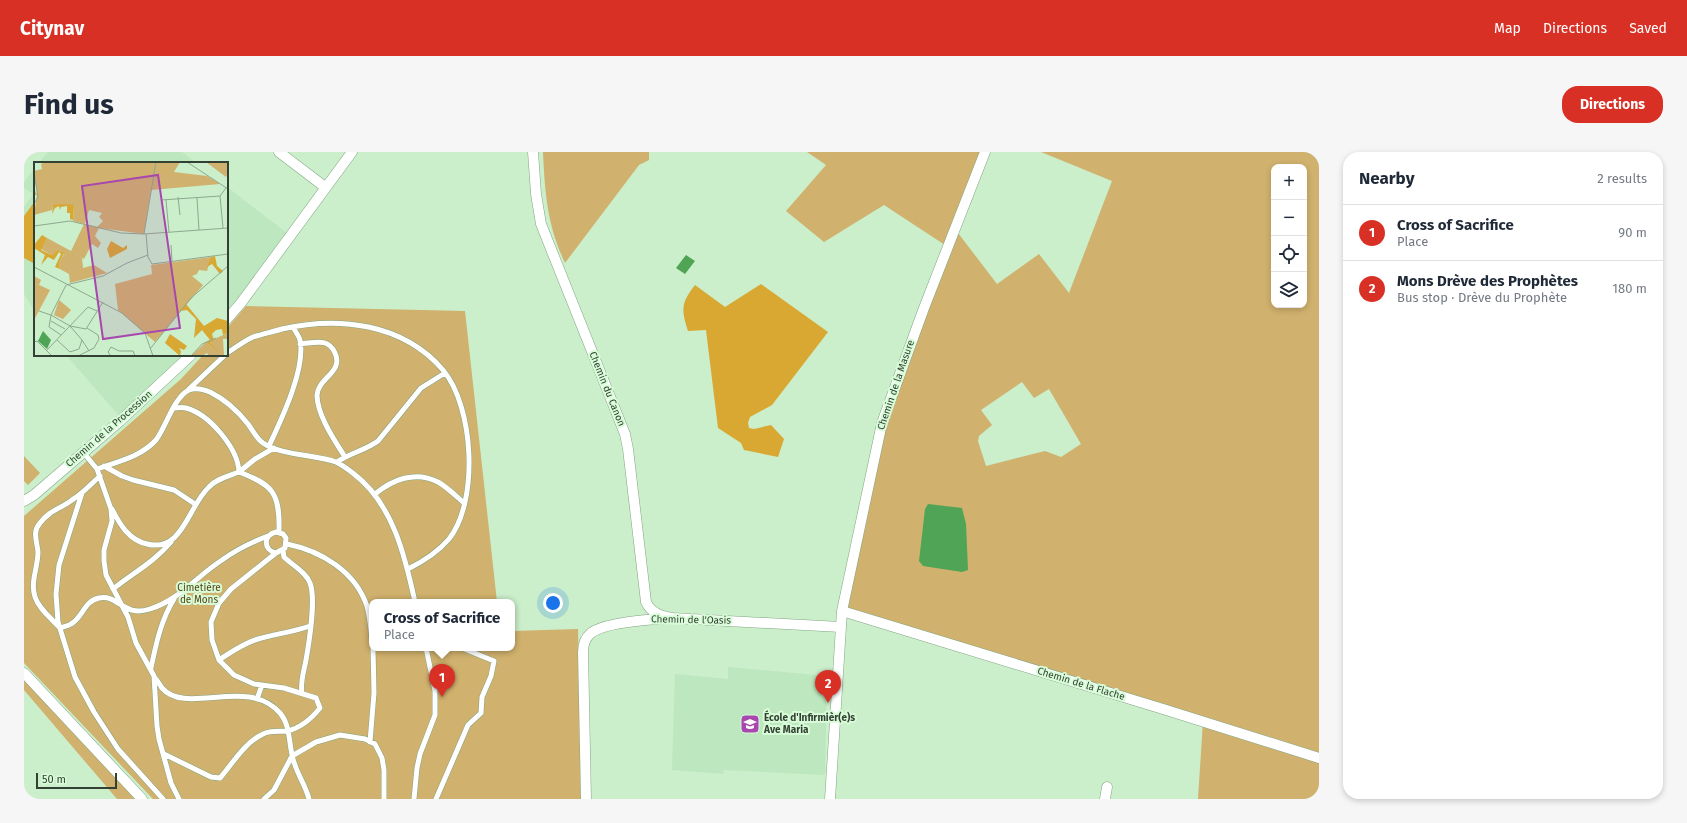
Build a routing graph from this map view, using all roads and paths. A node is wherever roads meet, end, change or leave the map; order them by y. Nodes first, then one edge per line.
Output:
1 (279, 152) edge
2 (352, 152) edge
3 (533, 152) edge
4 (985, 152) edge
5 (325, 187) junction
6 (228, 318) edge
7 (293, 327) junction
8 (300, 344) junction
9 (228, 353) edge
10 (190, 356) edge
11 (224, 356) edge
12 (445, 373) junction
13 (188, 390) junction
14 (173, 408) junction
15 (271, 447) junction
16 (83, 452) junction
17 (345, 457) junction
18 (337, 462) junction
19 (104, 466) junction
20 (97, 469) junction
21 (239, 472) junction
22 (100, 476) junction
23 (82, 493) junction
24 (375, 494) junction
25 (24, 501) edge
26 (464, 503) junction
27 (195, 504) junction
28 (111, 508) junction
29 (279, 532) junction
30 (268, 536) junction
31 (172, 541) junction
32 (287, 544) junction
33 (283, 551) junction
34 (276, 553) junction
35 (408, 569) junction
36 (113, 589) junction
37 (174, 598) junction
38 (414, 599) edge
39 (122, 606) junction
40 (842, 611) junction
41 (672, 618) junction
42 (369, 620) edge
43 (310, 626) junction
44 (841, 627) junction
45 (60, 628) junction
46 (373, 651) edge
47 (427, 651) edge
48 (469, 651) edge
49 (219, 660) junction
50 (151, 668) junction
51 (24, 673) edge
52 (154, 676) junction
53 (262, 685) junction
54 (302, 694) junction
55 (257, 699) junction
56 (288, 731) junction
57 (370, 742) junction
58 (164, 754) junction
59 (292, 756) junction
60 (1319, 758) edge
61 (1107, 787) dead end
62 (142, 799) edge
63 (163, 799) edge
64 (178, 799) edge
65 (264, 799) edge
66 (309, 799) edge
67 (384, 799) edge
68 (414, 799) edge
69 (436, 799) edge
70 (586, 799) edge
71 (830, 799) edge
72 (1105, 799) edge

1 - 5 street
2 - 5 street
3 - 41 street, Chemin du Canon
4 - 40 street, Chemin de la Masure
5 - 6 street
7 - 8 lane
7 - 9 lane
7 - 12 lane
8 - 15 lane
8 - 17 lane
10 - 16 street, Chemin de la Procession
11 - 13 lane
12 - 17 lane
12 - 26 lane
13 - 14 lane
13 - 15 lane
14 - 19 lane
14 - 21 lane
15 - 18 lane
15 - 21 lane
16 - 20 lane
16 - 25 street, Chemin de la Procession
17 - 18 lane
18 - 24 lane
19 - 20 lane
19 - 27 lane
20 - 22 lane
21 - 27 lane
21 - 29 lane
22 - 23 lane
22 - 28 lane
23 - 45 lane
23 - 45 lane
24 - 26 lane
24 - 35 lane
26 - 35 lane
27 - 31 lane
28 - 31 lane
28 - 36 lane
29 - 30 lane
29 - 32 lane
30 - 34 lane
30 - 37 lane
31 - 36 lane
32 - 33 lane
32 - 42 lane
33 - 34 lane
33 - 43 lane
34 - 49 lane
35 - 38 lane
36 - 39 lane
37 - 39 lane
37 - 50 lane
39 - 45 lane
39 - 50 lane
40 - 44 street, Chemin de la Masure
40 - 60 street, Chemin de la Flache
41 - 44 street, Chemin de l'Oasis
41 - 70 street, Chemin de l'Oasis
43 - 49 lane
43 - 54 lane
44 - 71 street, Chemin de la Masure
45 - 63 lane
46 - 57 lane
47 - 68 lane
48 - 69 lane
49 - 53 lane
50 - 52 lane
51 - 62 street
52 - 55 lane
52 - 58 lane
53 - 54 lane
53 - 55 lane
54 - 56 lane
55 - 56 lane
56 - 58 lane
56 - 59 lane
57 - 59 lane
57 - 67 lane
58 - 64 lane
59 - 65 lane
59 - 66 lane
61 - 72 street

